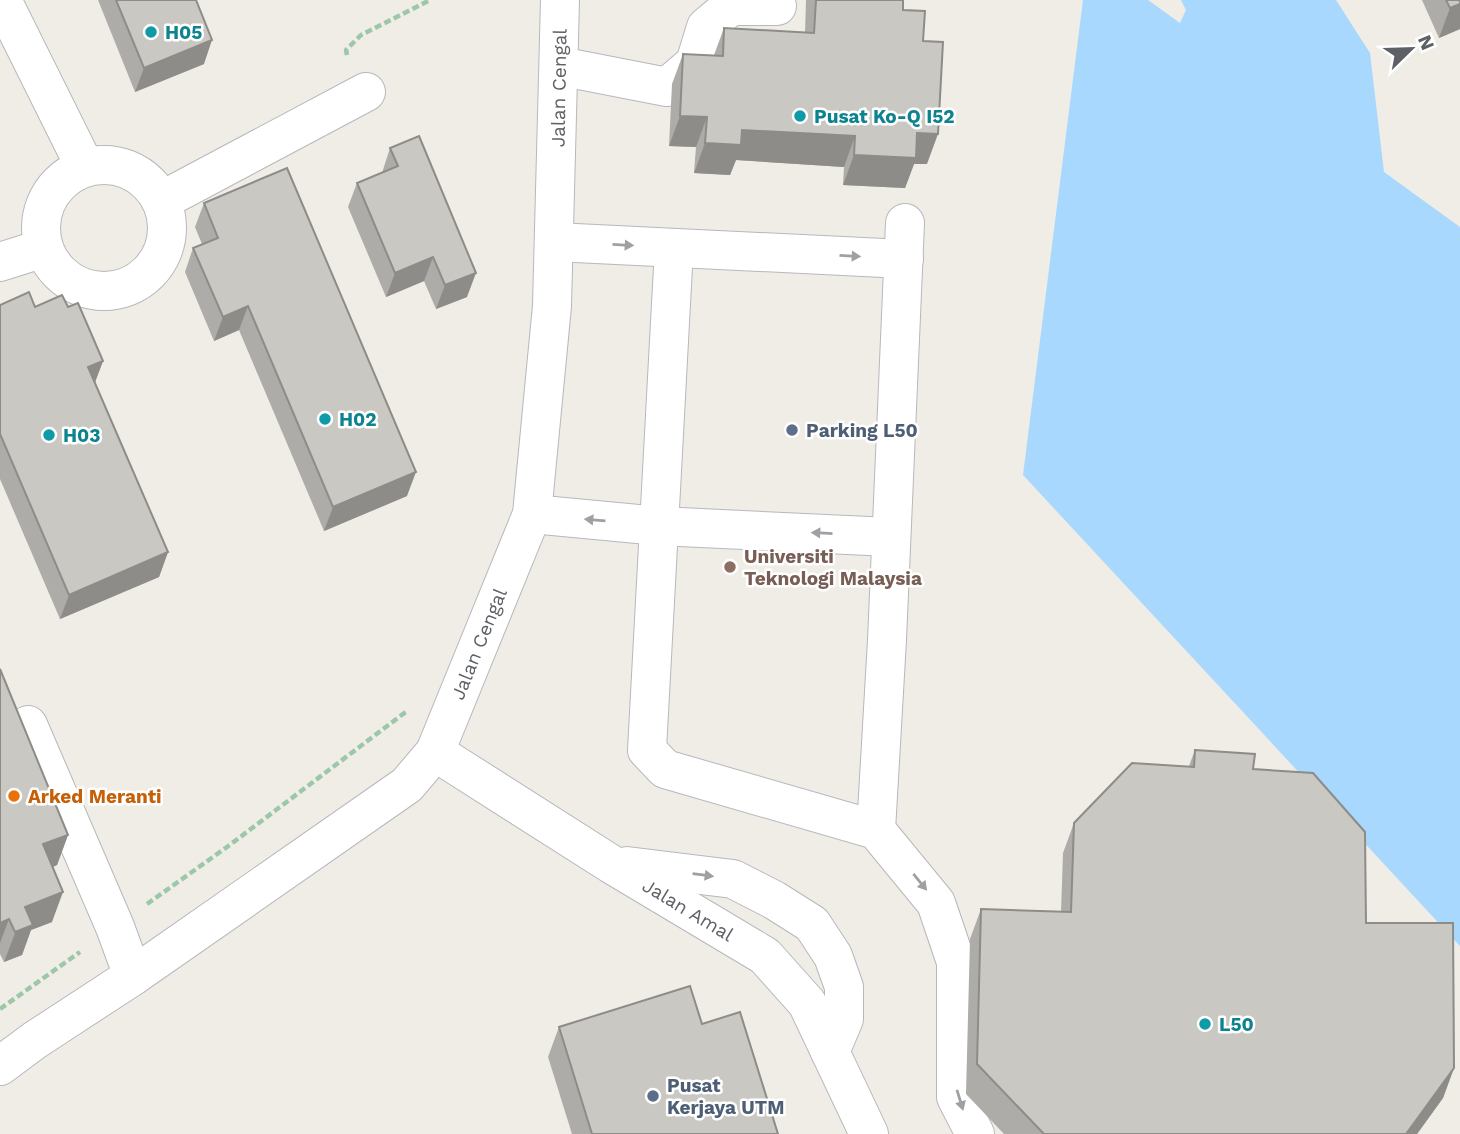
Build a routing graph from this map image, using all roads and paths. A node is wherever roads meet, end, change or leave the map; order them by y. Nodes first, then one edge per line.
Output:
1 (2, 0) edge
2 (430, 0) edge
3 (560, 0) edge
4 (777, 6) dead end
5 (559, 66) junction
6 (366, 92) joint
7 (85, 167) junction
8 (161, 201) junction
9 (555, 242) junction
10 (44, 248) junction
11 (674, 248) junction
12 (0, 262) edge
13 (532, 514) junction
14 (659, 526) junction
15 (890, 537) junction
16 (408, 711) dead end
17 (28, 725) dead end
18 (435, 752) junction
19 (876, 830) junction
20 (611, 864) junction
21 (115, 927) junction
22 (134, 975) junction
23 (0, 1009) edge
24 (830, 1052) junction
25 (0, 1066) edge
26 (869, 1134) edge
27 (975, 1134) edge

1 - 7 street
2 - 6 path
3 - 5 street, Jalan Cengal
4 - 5 street
5 - 9 street, Jalan Cengal
6 - 8 street
7 - 8 street
7 - 10 street
8 - 10 street
9 -> 11 street
9 - 13 street, Jalan Cengal
10 - 12 street
11 - 14 street
11 -> 15 street
14 -> 13 street
13 - 18 street, Jalan Cengal
15 -> 14 street
14 - 19 street
15 - 19 street
16 - 21 path
17 - 21 street
18 - 20 street, Jalan Amal
18 - 22 street, Jalan Cengal
19 -> 27 street
20 - 24 street, Jalan Amal
20 -> 24 street
21 - 22 street
21 - 23 path
22 - 25 street, Jalan Cengal
24 - 26 street, Jalan Amal

